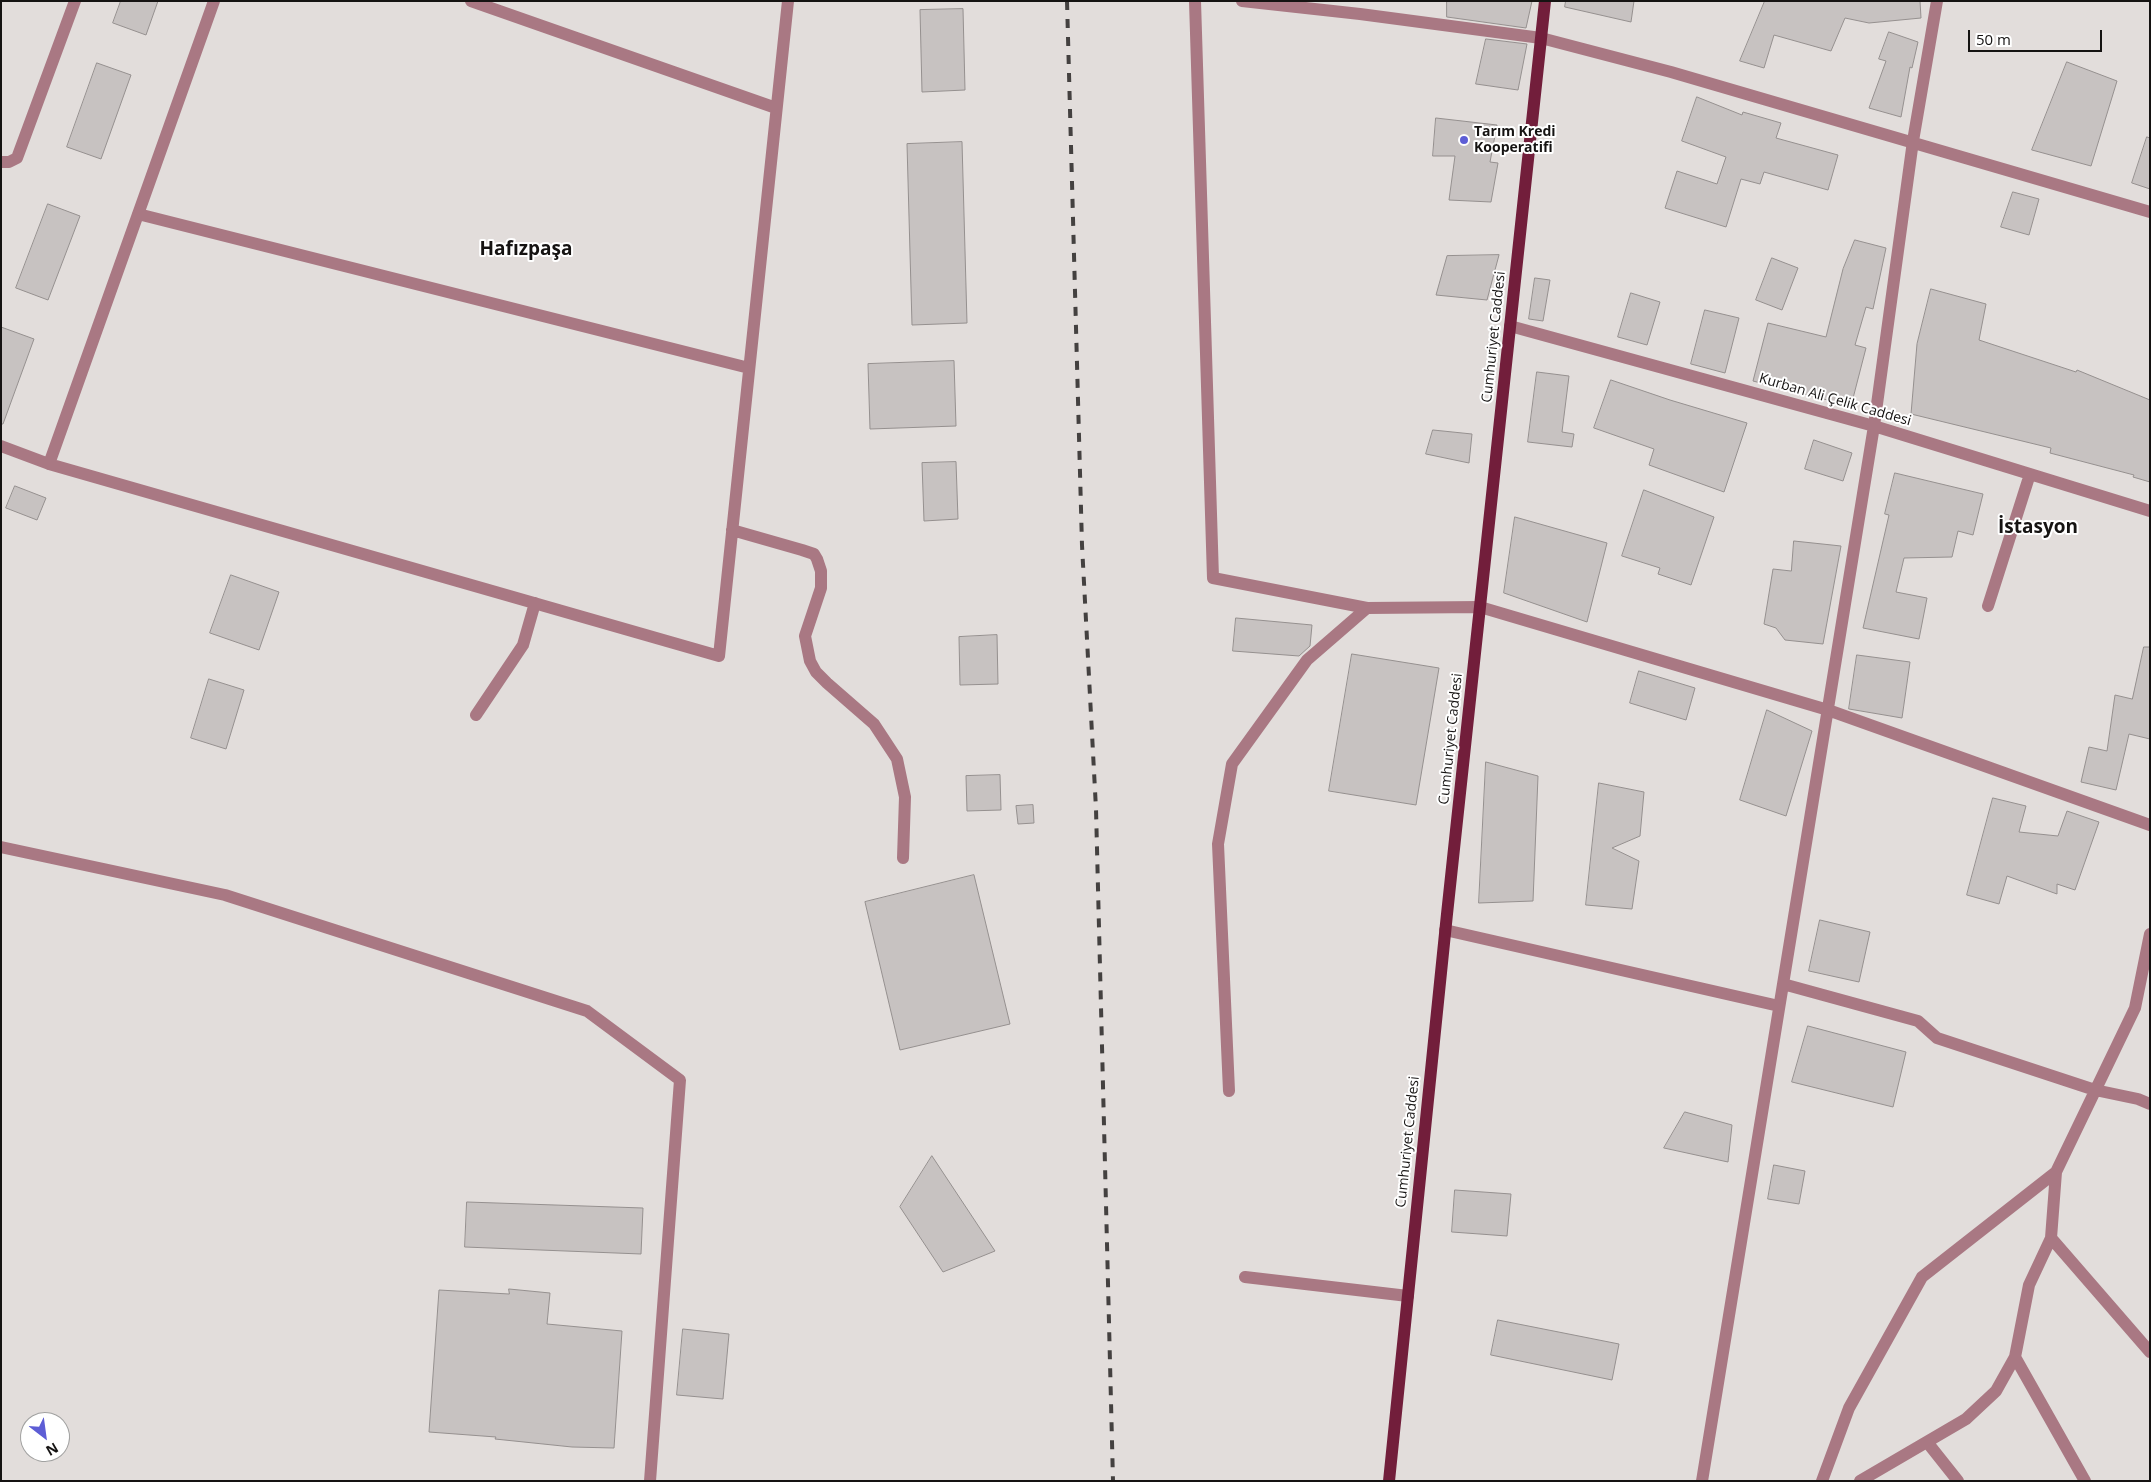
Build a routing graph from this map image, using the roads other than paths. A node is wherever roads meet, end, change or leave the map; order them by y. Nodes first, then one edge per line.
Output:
1 (75, 1) edge
2 (214, 1) edge
3 (471, 1) edge
4 (788, 1) edge
5 (1195, 1) edge
6 (1242, 1) edge
7 (1545, 1) edge
8 (1937, 1) edge
9 (1541, 38) junction
10 (776, 108) junction
11 (1913, 141) junction
12 (1, 162) edge
13 (2150, 212) edge
14 (138, 214) junction
15 (1510, 326) junction
16 (749, 368) junction
17 (1874, 426) junction
18 (1, 446) edge
19 (49, 464) junction
20 (2030, 474) junction
21 (2150, 511) edge
22 (732, 530) junction
23 (535, 603) junction
24 (1988, 606) dead end
25 (1480, 607) junction
26 (1367, 608) junction
27 (1828, 710) junction
28 (476, 715) dead end
29 (2150, 825) edge
30 (1, 847) edge
31 (903, 858) dead end
32 (1445, 930) junction
33 (2150, 934) edge
34 (1783, 984) junction
35 (1779, 1006) junction
36 (2095, 1090) junction
37 (1229, 1091) dead end
38 (2150, 1104) edge
39 (2056, 1172) junction
40 (2051, 1238) junction
41 (1245, 1277) dead end
42 (1408, 1296) junction
43 (2150, 1352) edge
44 (2015, 1357) junction
45 (1927, 1442) junction
46 (650, 1481) edge
47 (1389, 1481) edge
48 (1702, 1481) edge
49 (1822, 1481) edge
50 (1860, 1481) edge
51 (1958, 1481) edge
52 (2085, 1481) edge

1 - 12 street
2 - 14 street
3 - 10 street
4 - 10 street
5 - 26 street
6 - 9 street
7 - 9 main road, Cumhuriyet Caddesi
8 - 11 street
9 - 11 street
9 - 15 main road, Cumhuriyet Caddesi
10 - 16 street
11 - 13 street
11 - 17 street
14 - 16 street
14 - 19 street
15 - 17 street, Kurban Ali Çelik Caddesi
15 - 25 main road, Cumhuriyet Caddesi
16 - 22 street
17 - 20 street, Kurban Ali Çelik Caddesi
17 - 27 street
18 - 19 street
19 - 23 street
20 - 21 street, Kurban Ali Çelik Caddesi
20 - 24 street
22 - 23 street
22 - 31 street
23 - 28 street
25 - 26 street
25 - 27 street
25 - 32 main road, Cumhuriyet Caddesi
26 - 37 street
27 - 29 street
27 - 34 street
30 - 46 street
32 - 35 street
32 - 42 main road, Cumhuriyet Caddesi
33 - 36 street
34 - 35 street
34 - 36 street
35 - 48 street
36 - 38 street
36 - 39 street
39 - 40 street
39 - 49 street
40 - 43 street
40 - 44 street
41 - 42 street
42 - 47 main road, Cumhuriyet Caddesi
44 - 45 street
44 - 52 street
45 - 50 street
45 - 51 street

